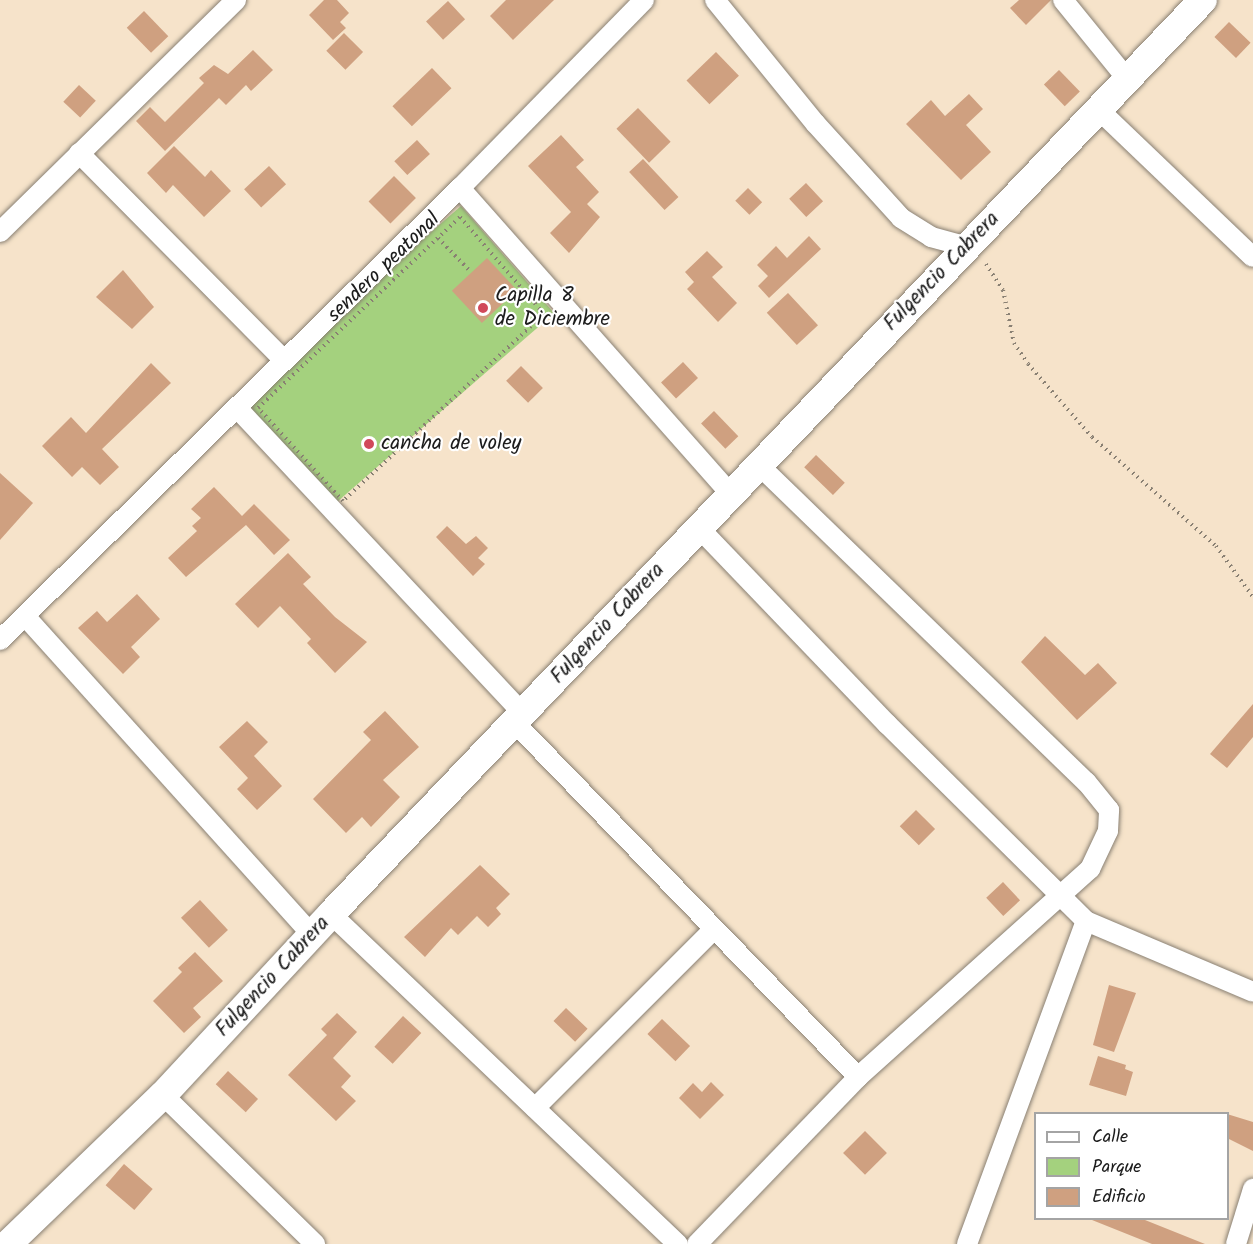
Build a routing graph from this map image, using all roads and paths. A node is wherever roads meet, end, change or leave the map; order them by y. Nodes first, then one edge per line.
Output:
1 (236, 0) edge
2 (644, 0) edge
3 (715, 0) edge
4 (1063, 0) edge
5 (1203, 0) edge
6 (1128, 80) junction
7 (1100, 111) junction
8 (79, 153) junction
9 (460, 188) junction
10 (0, 232) edge
11 (438, 238) junction
12 (965, 246) junction
13 (1253, 257) edge
14 (471, 272) dead end
15 (283, 359) junction
16 (237, 408) junction
17 (760, 466) junction
18 (731, 494) junction
19 (699, 528) junction
20 (1253, 597) edge
21 (25, 616) junction
22 (0, 640) edge
23 (519, 718) junction
24 (1061, 896) junction
25 (331, 914) junction
26 (1086, 921) junction
27 (714, 929) junction
28 (312, 934) junction
29 (1253, 992) edge
30 (858, 1077) junction
31 (163, 1095) junction
32 (535, 1108) junction
33 (1253, 1189) edge
34 (8, 1244) edge
35 (315, 1244) edge
36 (678, 1244) edge
37 (697, 1244) edge
38 (967, 1244) edge
39 (1236, 1244) edge

1 - 8 street
2 - 9 street
3 - 12 street
4 - 6 street
5 - 6 main road, Fulgencio Cabrera
6 - 7 main road, Fulgencio Cabrera
7 - 12 main road, Fulgencio Cabrera
7 - 13 street
8 - 10 street
8 - 15 street
9 - 15 street
9 - 18 street
11 - 11 path, sendero peatonal
11 - 14 path
12 - 17 main road, Fulgencio Cabrera
12 - 20 path
15 - 16 street
16 - 21 street
16 - 23 street
17 - 18 main road, Fulgencio Cabrera
17 - 24 street
18 - 19 main road, Fulgencio Cabrera
19 - 23 main road, Fulgencio Cabrera
19 - 24 street
21 - 22 street
21 - 28 street
23 - 25 main road, Fulgencio Cabrera
23 - 27 street
24 - 26 street
24 - 30 street
25 - 28 main road, Fulgencio Cabrera
25 - 32 street
26 - 29 street
26 - 38 street
27 - 30 street
27 - 32 street
28 - 31 main road, Fulgencio Cabrera
30 - 37 street
31 - 34 main road, Fulgencio Cabrera
31 - 35 street
32 - 36 street
33 - 39 street

